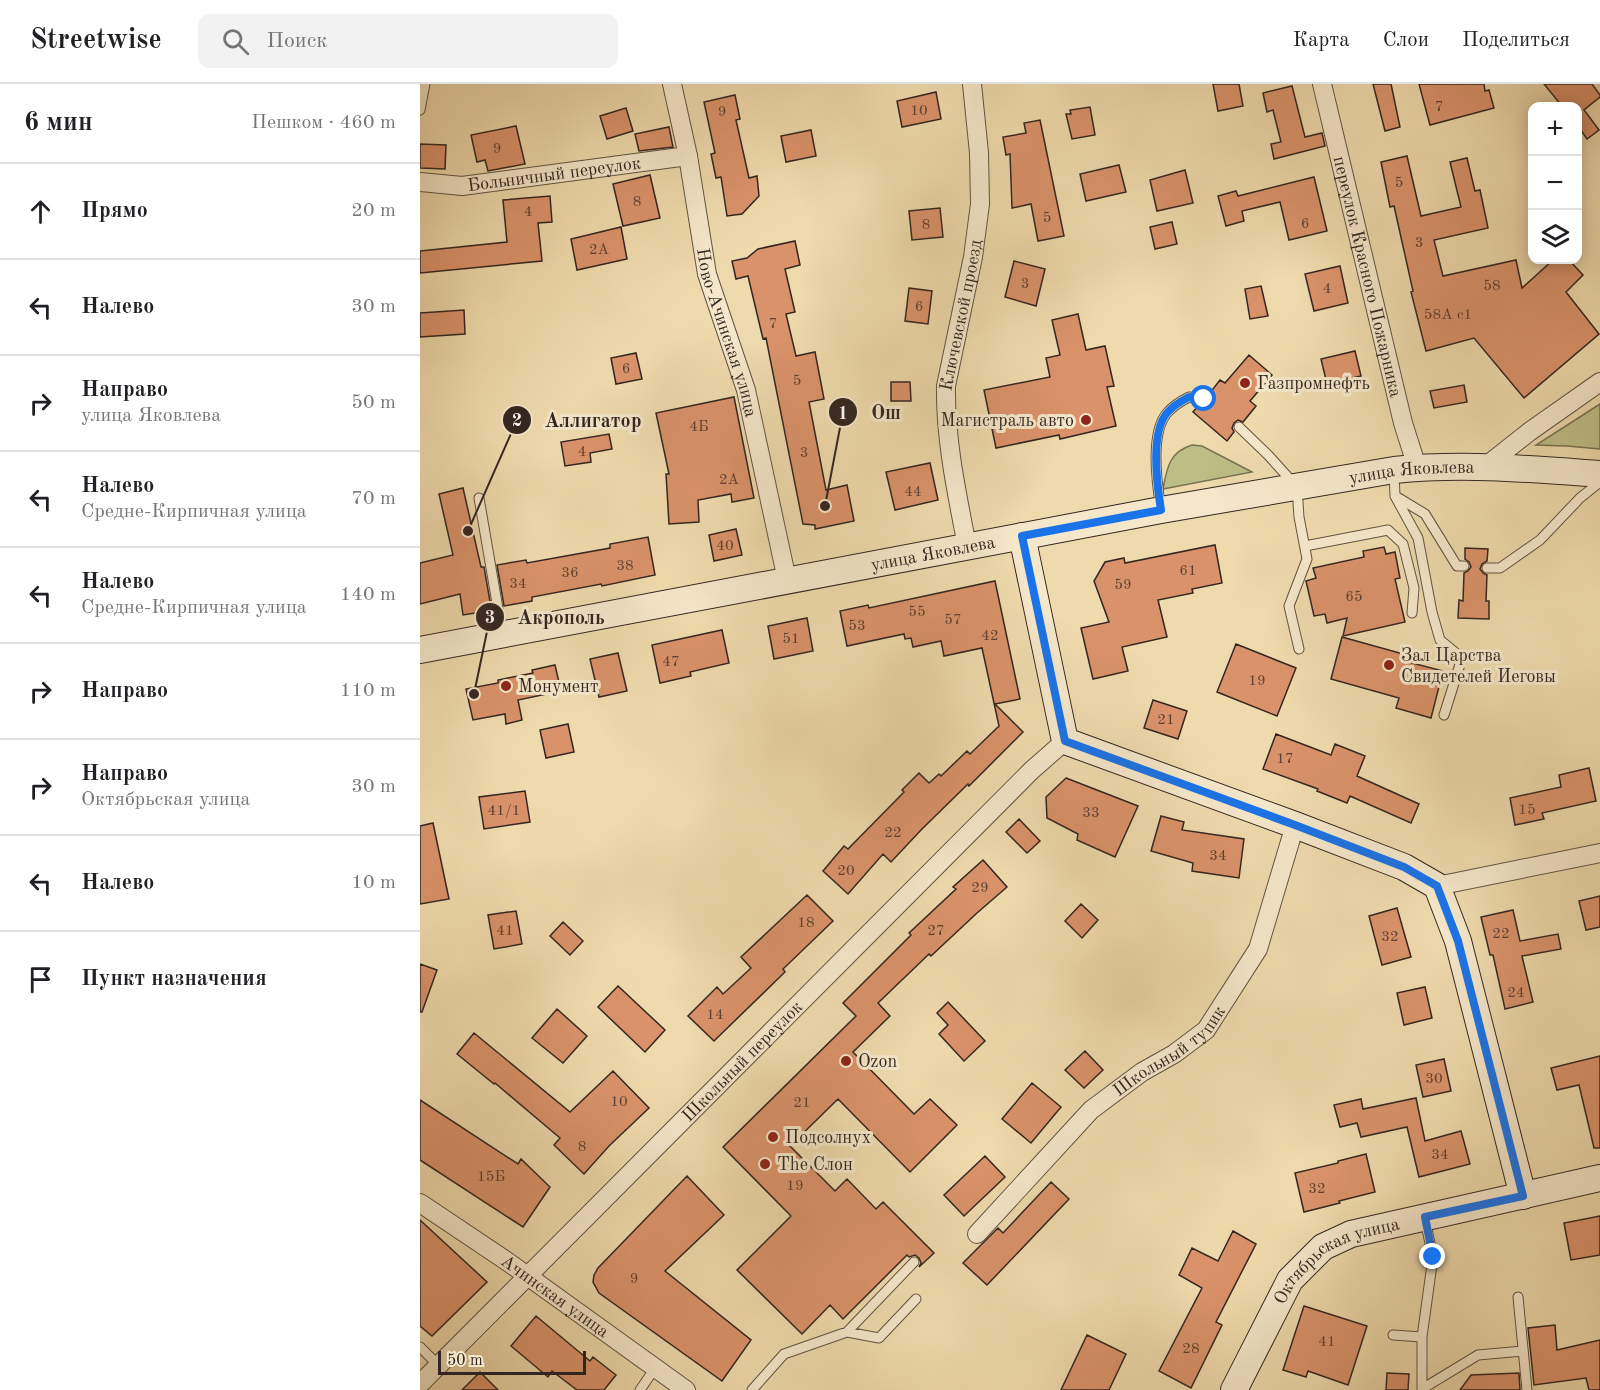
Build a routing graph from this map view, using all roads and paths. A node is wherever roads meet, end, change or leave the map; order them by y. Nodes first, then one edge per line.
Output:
1 (425, 84) edge
2 (672, 84) edge
3 (972, 84) edge
4 (1322, 84) edge
5 (420, 110) edge
6 (688, 156) junction
7 (420, 182) edge
8 (1600, 382) edge
9 (1204, 399) dead end
10 (1239, 427) dead end
11 (1486, 466) junction
12 (1406, 468) junction
13 (1600, 474) edge
14 (1600, 482) edge
15 (1297, 487) junction
16 (1395, 496) junction
17 (478, 498) dead end
18 (1161, 510) junction
19 (1022, 536) junction
20 (967, 546) junction
21 (1305, 546) junction
22 (1464, 566) dead end
23 (1487, 568) dead end
24 (787, 580) junction
25 (1412, 613) dead end
26 (502, 634) junction
27 (1299, 649) dead end
28 (420, 650) edge
29 (1444, 715) dead end
30 (1065, 741) junction
31 (1295, 825) junction
32 (1600, 853) edge
33 (1437, 886) junction
34 (1600, 1178) edge
35 (1523, 1196) junction
36 (420, 1203) edge
37 (1425, 1217) junction
38 (977, 1234) dead end
39 (914, 1262) dead end
40 (529, 1276) junction
41 (1518, 1297) dead end
42 (916, 1299) dead end
43 (847, 1332) junction
44 (1393, 1335) dead end
45 (1422, 1337) junction
46 (420, 1347) edge
47 (1522, 1350) junction
48 (439, 1366) junction
49 (655, 1368) junction
50 (420, 1384) edge
51 (640, 1390) edge
52 (686, 1390) edge
53 (752, 1390) edge
54 (1234, 1390) edge
55 (1422, 1390) edge
56 (1527, 1390) edge

1 - 5 lane
2 - 6 street, Ново-Ачинская улица
3 - 20 street, Ключевской проезд
4 - 12 street, переулок Красного Пожарника
6 - 7 street, Больничный переулок
6 - 24 street, Ново-Ачинская улица
8 - 11 street, улица Яковлева
9 - 18 lane
10 - 15 lane
11 - 12 street, улица Яковлева
11 - 13 street
12 - 15 street, улица Яковлева
12 - 16 lane
14 - 23 lane
15 - 18 street, улица Яковлева
15 - 21 lane
16 - 22 lane
16 - 29 lane
17 - 26 lane
18 - 19 street, улица Яковлева
19 - 20 street, улица Яковлева
19 - 30 street
20 - 24 street, улица Яковлева
21 - 25 lane
21 - 27 lane
24 - 26 street, улица Яковлева
26 - 28 street, улица Яковлева
30 - 31 street
30 - 40 street, Школьный переулок
31 - 33 street
31 - 38 street, Школьный тупик
32 - 33 street
33 - 35 street
34 - 35 street, Октябрьская улица
35 - 37 street, Октябрьская улица
36 - 40 street, Ачинская улица
37 - 45 lane
37 - 54 street, Октябрьская улица
39 - 43 lane
40 - 48 street, Школьный переулок
40 - 49 street, Ачинская улица
41 - 47 lane
42 - 43 lane
43 - 53 lane
44 - 45 lane
45 - 55 lane
46 - 48 lane
47 - 55 lane
47 - 56 lane
48 - 50 street, Школьный переулок
49 - 51 lane
49 - 52 street, Ачинская улица

